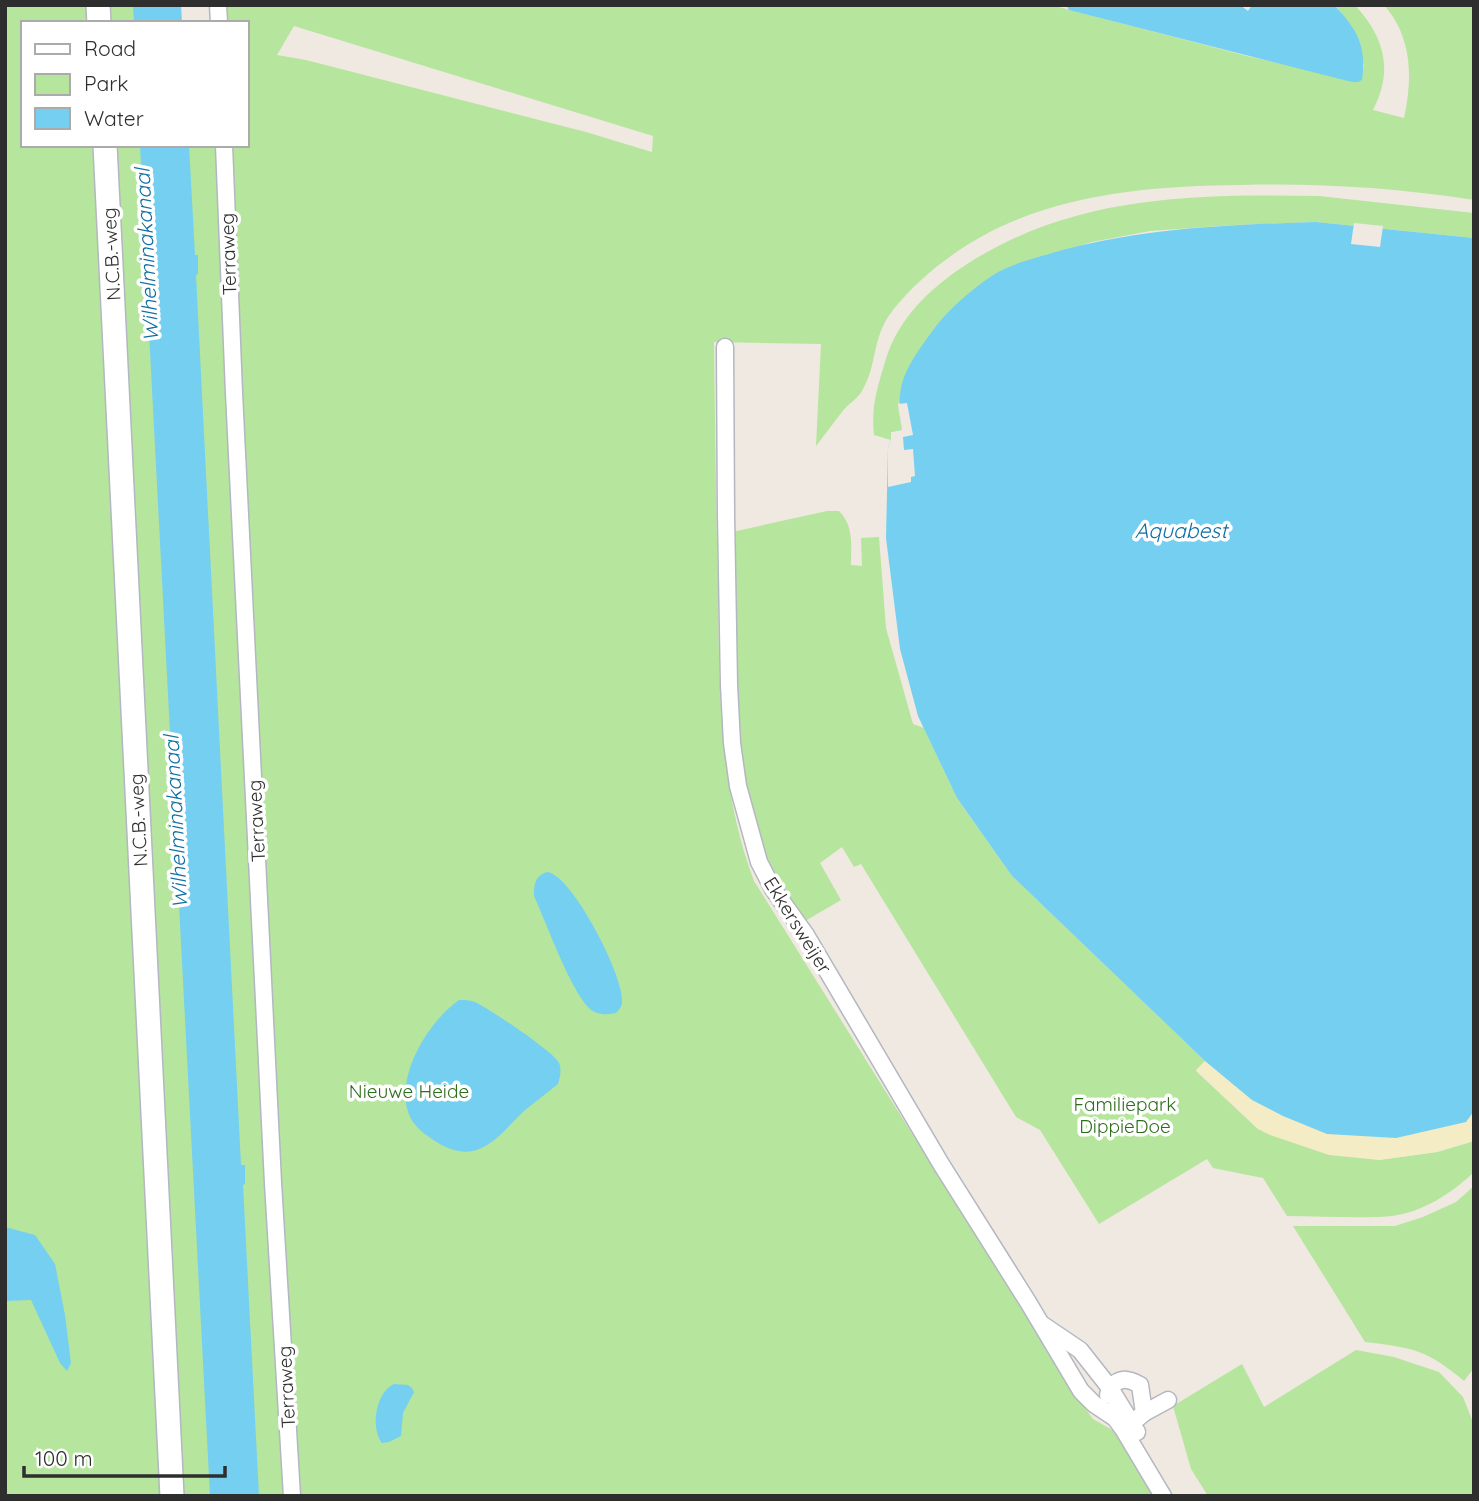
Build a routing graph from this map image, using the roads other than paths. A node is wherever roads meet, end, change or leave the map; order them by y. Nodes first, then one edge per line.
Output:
1 (105, 147) edge
2 (224, 147) edge
3 (725, 347) dead end
4 (1041, 1324) junction
5 (1110, 1388) junction
6 (1168, 1400) dead end
7 (1111, 1412) junction
8 (1138, 1418) junction
9 (172, 1496) edge
10 (292, 1496) edge
11 (1163, 1496) edge
12 (1175, 1496) edge

1 - 9 street, N.C.B.-weg
2 - 10 street, Terraweg
3 - 4 street, Ekkersweijer
4 - 5 street, Ekkersweijer
4 - 7 street, Ekkersweijer
5 - 7 street
5 - 8 street, Ekkersweijer
5 - 8 street, Ekkersweijer
6 - 8 street
7 - 11 street, Ekkersweijer
8 - 12 street, Ekkersweijer

